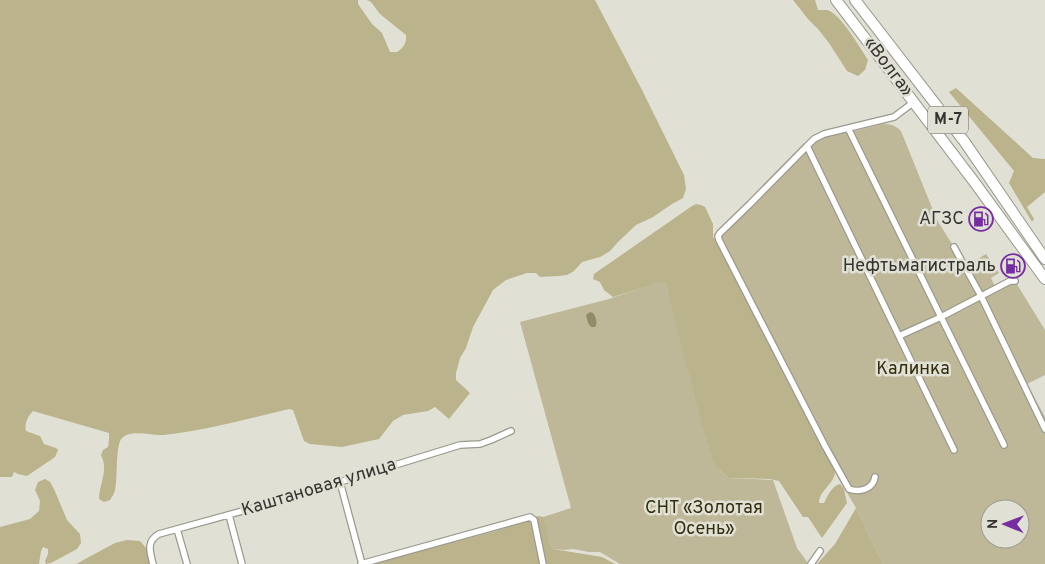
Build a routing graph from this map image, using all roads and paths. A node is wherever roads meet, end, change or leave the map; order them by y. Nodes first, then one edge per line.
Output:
1 (836, 0) edge
2 (855, 0) edge
3 (914, 102) junction
4 (848, 128) junction
5 (807, 146) junction
6 (954, 247) dead end
7 (1045, 259) edge
8 (1045, 279) edge
9 (1016, 281) dead end
10 (981, 296) junction
11 (941, 318) junction
12 (900, 336) junction
13 (1045, 429) edge
14 (511, 431) dead end
15 (1004, 445) dead end
16 (954, 450) dead end
17 (875, 477) dead end
18 (340, 482) junction
19 (229, 515) junction
20 (177, 529) junction
21 (820, 551) dead end
22 (153, 564) edge
23 (187, 564) edge
24 (242, 564) edge
25 (362, 564) edge
26 (543, 564) edge
27 (811, 564) edge

1 - 3 highway, «Волга» / М-7
2 - 7 highway, «Волга» / М-7
3 - 4 street
3 - 8 highway, «Волга» / М-7
4 - 5 street
4 - 11 street
5 - 12 street
5 - 17 street
6 - 10 street
9 - 10 street
10 - 11 street
10 - 13 street
11 - 12 street
11 - 15 street
12 - 16 street
14 - 18 street, Каштановая улица
18 - 19 street, Каштановая улица
18 - 25 street
19 - 20 street, Каштановая улица
19 - 24 street
20 - 22 street, Каштановая улица
20 - 23 street
21 - 27 street
25 - 26 street

